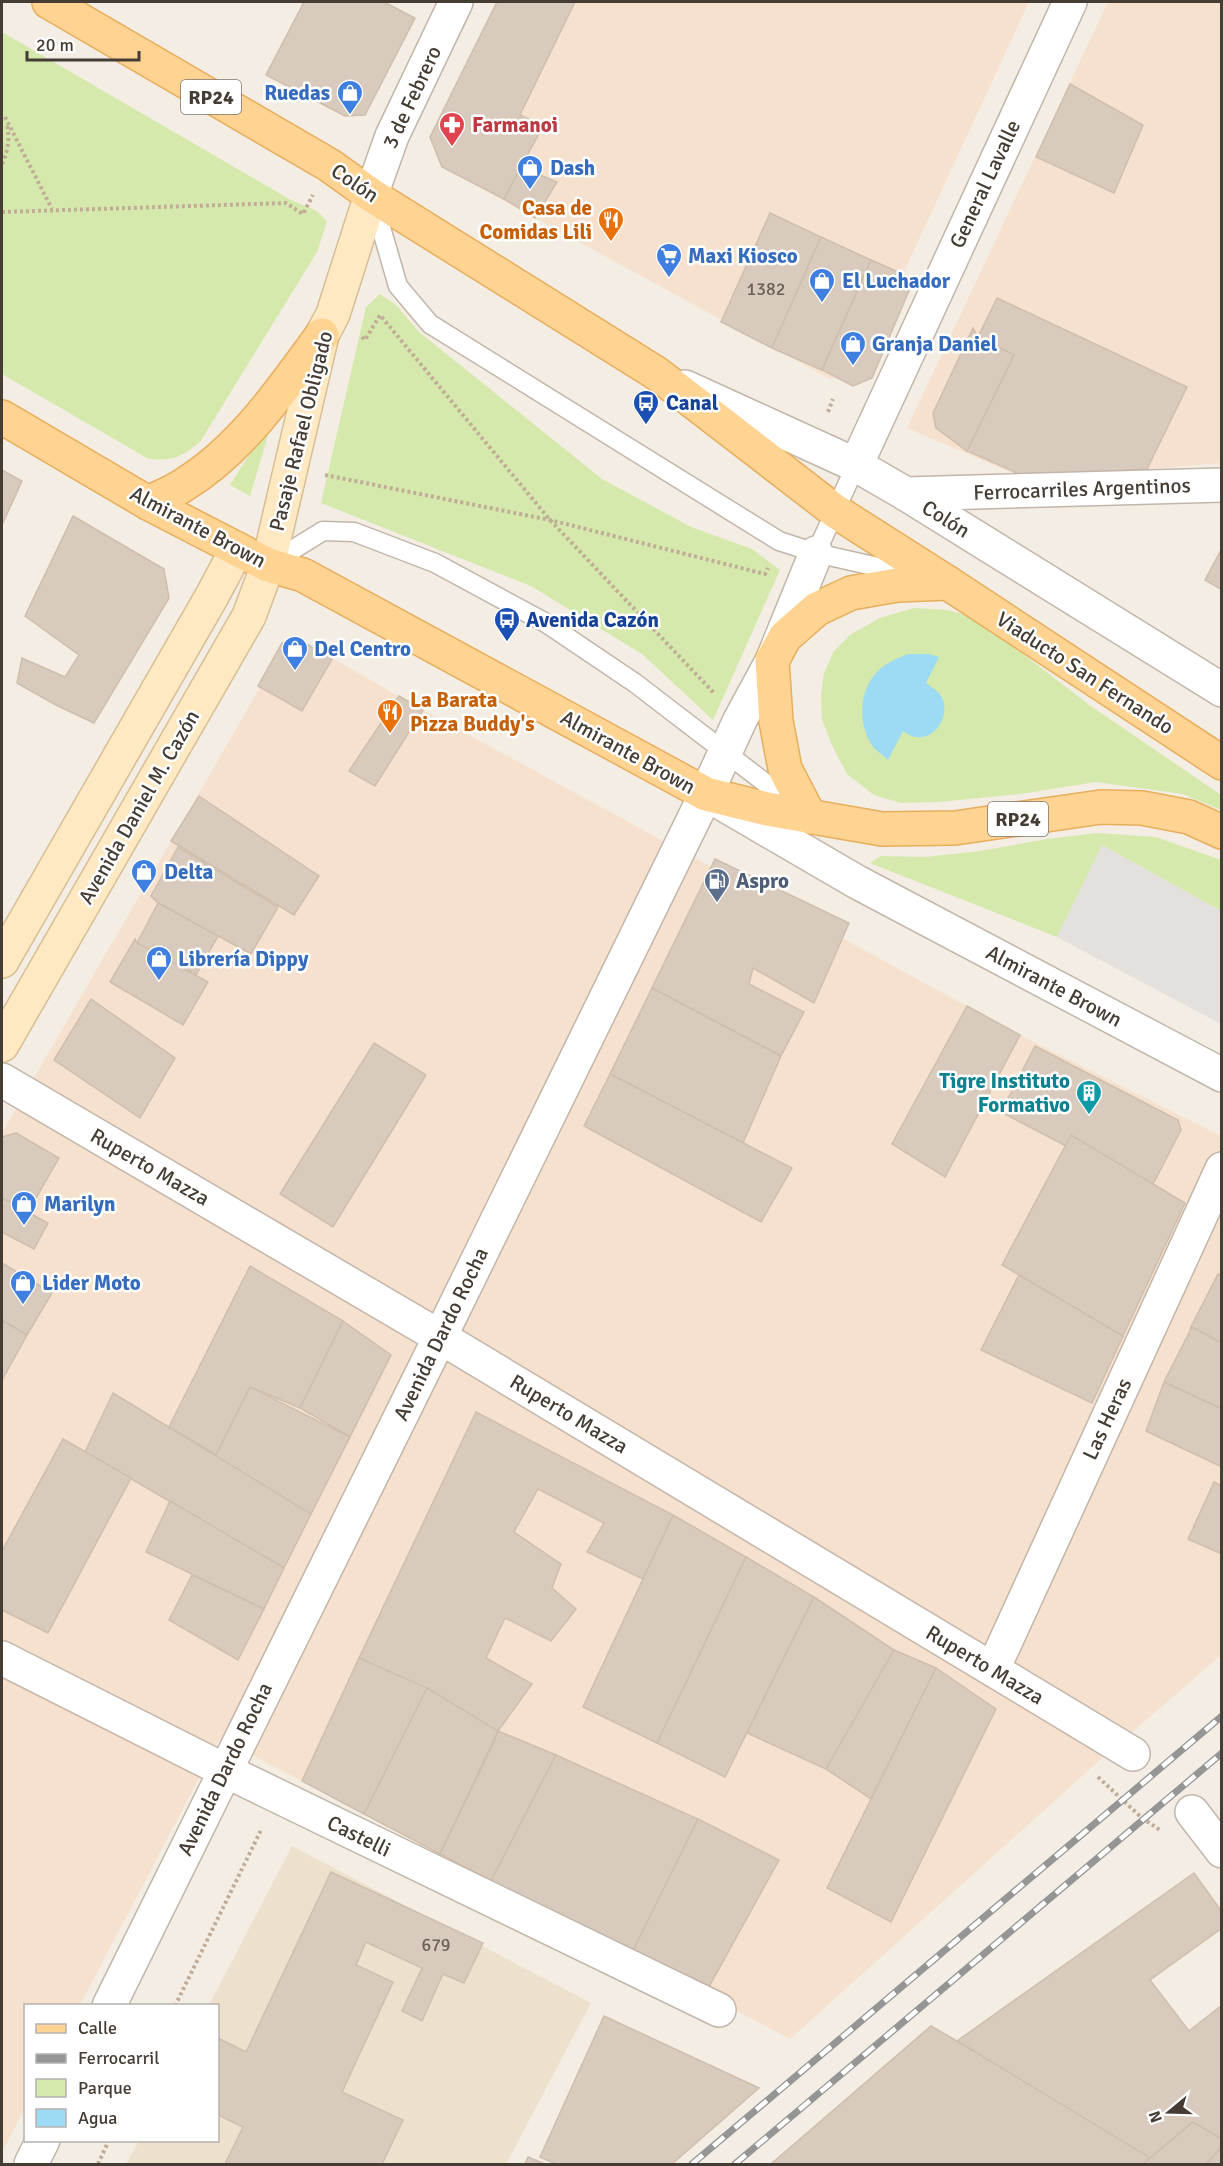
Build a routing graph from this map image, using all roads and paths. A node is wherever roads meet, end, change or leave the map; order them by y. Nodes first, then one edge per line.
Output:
1 (49, 2) edge
2 (456, 2) edge
3 (1070, 2) edge
4 (3, 115) edge
5 (2, 164) edge
6 (329, 165) junction
7 (372, 195) junction
8 (52, 209) junction
9 (2, 212) edge
10 (327, 325) junction
11 (656, 373) junction
12 (832, 399) dead end
13 (2, 417) edge
14 (815, 447) junction
15 (856, 465) junction
16 (290, 468) junction
17 (1221, 485) edge
18 (906, 494) junction
19 (148, 503) junction
20 (835, 511) junction
21 (550, 520) junction
22 (779, 542) junction
23 (237, 549) junction
24 (816, 553) junction
25 (268, 566) junction
26 (948, 583) junction
27 (772, 662) junction
28 (1221, 690) edge
29 (740, 720) junction
30 (725, 752) junction
31 (1221, 763) edge
32 (706, 794) junction
33 (810, 817) junction
34 (1221, 832) edge
35 (857, 882) junction
36 (2, 961) edge
37 (2, 1045) edge
38 (1221, 1075) edge
39 (2, 1080) edge
40 (1221, 1169) edge
41 (440, 1336) junction
42 (2, 1659) edge
43 (993, 1669) junction
44 (1133, 1754) joint
45 (224, 1770) junction
46 (278, 1796) junction
47 (1192, 1812) joint
48 (1221, 1851) edge
49 (110, 2004) edge
50 (176, 2004) edge
51 (719, 2010) dead end
52 (42, 2142) edge
53 (108, 2142) edge
54 (31, 2164) edge
55 (98, 2164) edge

1 - 6 main road, Colón / RP24
2 - 7 street, 3 de Febrero
3 - 15 street, General Lavalle
4 - 5 path
4 - 8 path
6 - 7 main road, Colón / RP24
6 - 8 path
7 - 10 main road, Pasaje Rafael Obligado
7 - 11 main road, Colón / RP24
7 - 22 lane
8 - 9 path
10 - 16 main road, Pasaje Rafael Obligado
10 - 19 main road
10 - 21 path
11 - 14 street, Colón
11 - 20 main road, Colón / RP24
12 - 14 path
13 - 19 main road, Almirante Brown / RP24
14 - 15 street, Colón
15 - 18 street, Colón
15 - 20 lane
16 - 21 path
16 - 25 main road, Pasaje Rafael Obligado
17 - 18 street, Ferrocarriles Argentinos
18 - 28 street, Colón
19 - 23 main road, Almirante Brown / RP24
20 - 24 lane
20 - 26 main road, Colón / RP24
21 - 22 path
21 - 29 path
22 - 24 lane
23 - 25 main road, Almirante Brown / RP24
23 - 36 main road, Avenida Daniel M. Cazón
24 - 26 lane
24 - 27 street, Avenida Dardo Rocha
25 - 30 lane
25 - 32 main road, Almirante Brown / RP24
25 - 37 main road, Avenida Daniel M. Cazón
26 - 27 main road
26 - 31 main road, Viaducto San Fernando / RP24
27 - 29 street, Avenida Dardo Rocha
27 - 33 main road
29 - 30 street, Avenida Dardo Rocha
30 - 32 street, Avenida Dardo Rocha
30 - 33 lane
32 - 33 main road, RP24
32 - 35 street, Almirante Brown
32 - 41 street, Avenida Dardo Rocha
33 - 34 main road, RP24
33 - 35 street
35 - 38 street, Almirante Brown
39 - 41 street, Ruperto Mazza
40 - 43 street, Las Heras
41 - 43 street, Ruperto Mazza
41 - 45 street, Avenida Dardo Rocha
42 - 45 street, Castelli
43 - 44 street, Ruperto Mazza
44 - 47 path
45 - 46 street, Castelli
45 - 49 street, Avenida Dardo Rocha
46 - 50 path
46 - 51 street, Castelli
47 - 48 street
52 - 54 street
53 - 55 path

